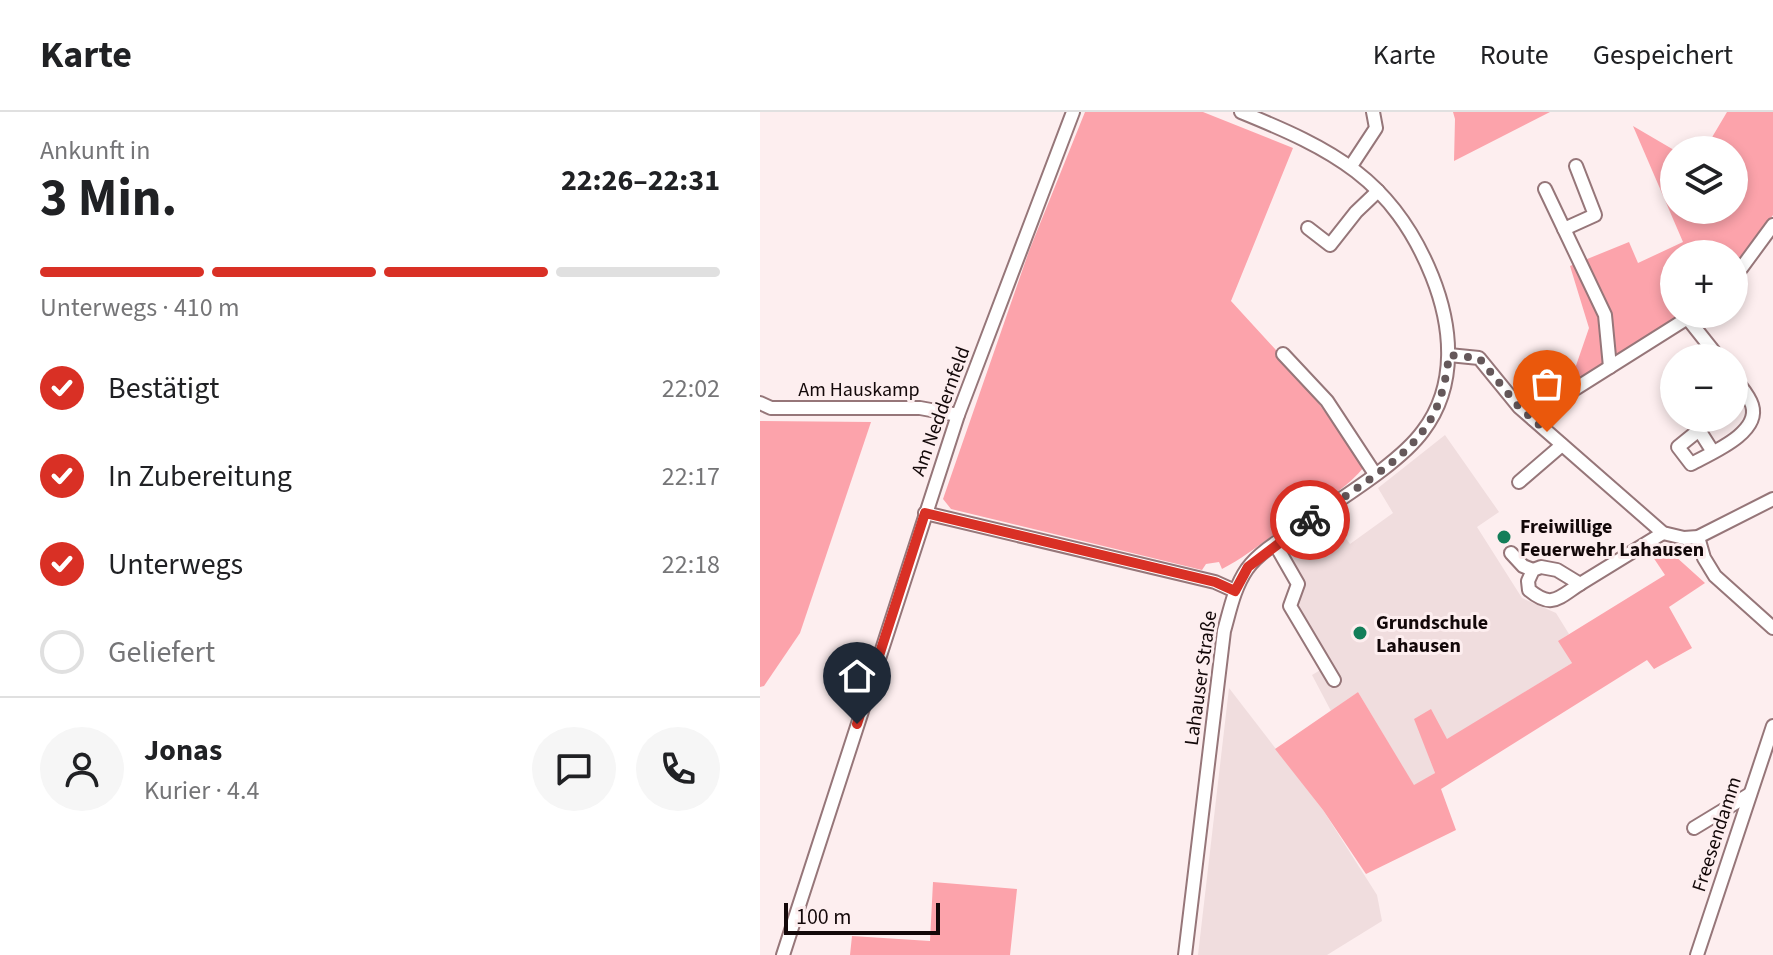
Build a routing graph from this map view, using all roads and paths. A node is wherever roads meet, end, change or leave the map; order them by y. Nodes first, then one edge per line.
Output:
1 (1073, 112) edge
2 (1241, 112) edge
3 (1373, 112) edge
4 (1351, 166) junction
5 (1576, 166) dead end
6 (1545, 189) dead end
7 (1378, 191) junction
8 (1773, 225) edge
9 (1308, 228) dead end
10 (1564, 229) junction
11 (1330, 245) junction
12 (1341, 256) dead end
13 (1748, 259) edge
14 (1672, 328) edge
15 (1283, 354) dead end
16 (1449, 355) junction
17 (1610, 367) junction
18 (1748, 400) edge
19 (760, 403) edge
20 (958, 415) junction
21 (1533, 419) junction
22 (1748, 429) edge
23 (1743, 432) edge
24 (1562, 445) junction
25 (1713, 452) dead end
26 (1375, 474) junction
27 (1519, 482) dead end
28 (1773, 499) edge
29 (925, 513) junction
30 (1669, 535) junction
31 (1698, 537) junction
32 (1275, 544) junction
33 (1511, 553) dead end
34 (1533, 570) junction
35 (1580, 584) junction
36 (1235, 591) junction
37 (1773, 628) edge
38 (1334, 680) dead end
39 (1773, 726) edge
40 (1750, 794) junction
41 (1694, 828) dead end
42 (783, 955) edge
43 (1185, 955) edge
44 (1697, 955) edge

1 - 20 street, Am Neddernfeld
2 - 4 street, Lahauser Straße
3 - 4 street
4 - 7 street, Lahauser Straße
5 - 10 street
6 - 10 street
7 - 11 street
7 - 16 street, Lahauser Straße
8 - 13 street
9 - 11 street
10 - 17 street
11 - 12 street
14 - 17 street
15 - 26 street
16 - 21 street
16 - 26 street, Lahauser Straße
17 - 21 street
18 - 22 street
19 - 20 street, Am Hauskamp
20 - 29 street, Am Neddernfeld
21 - 24 street
23 - 25 street
24 - 27 street
24 - 30 street
26 - 32 street, Lahauser Straße
28 - 31 street
29 - 36 street
29 - 42 street, Am Neddernfeld
30 - 31 street
30 - 35 street
31 - 37 street
32 - 36 street, Lahauser Straße
32 - 38 street
33 - 34 street
34 - 35 street
34 - 35 street
36 - 43 street, Lahauser Straße
39 - 40 street, Freesendamm
40 - 41 street
40 - 44 street, Freesendamm

